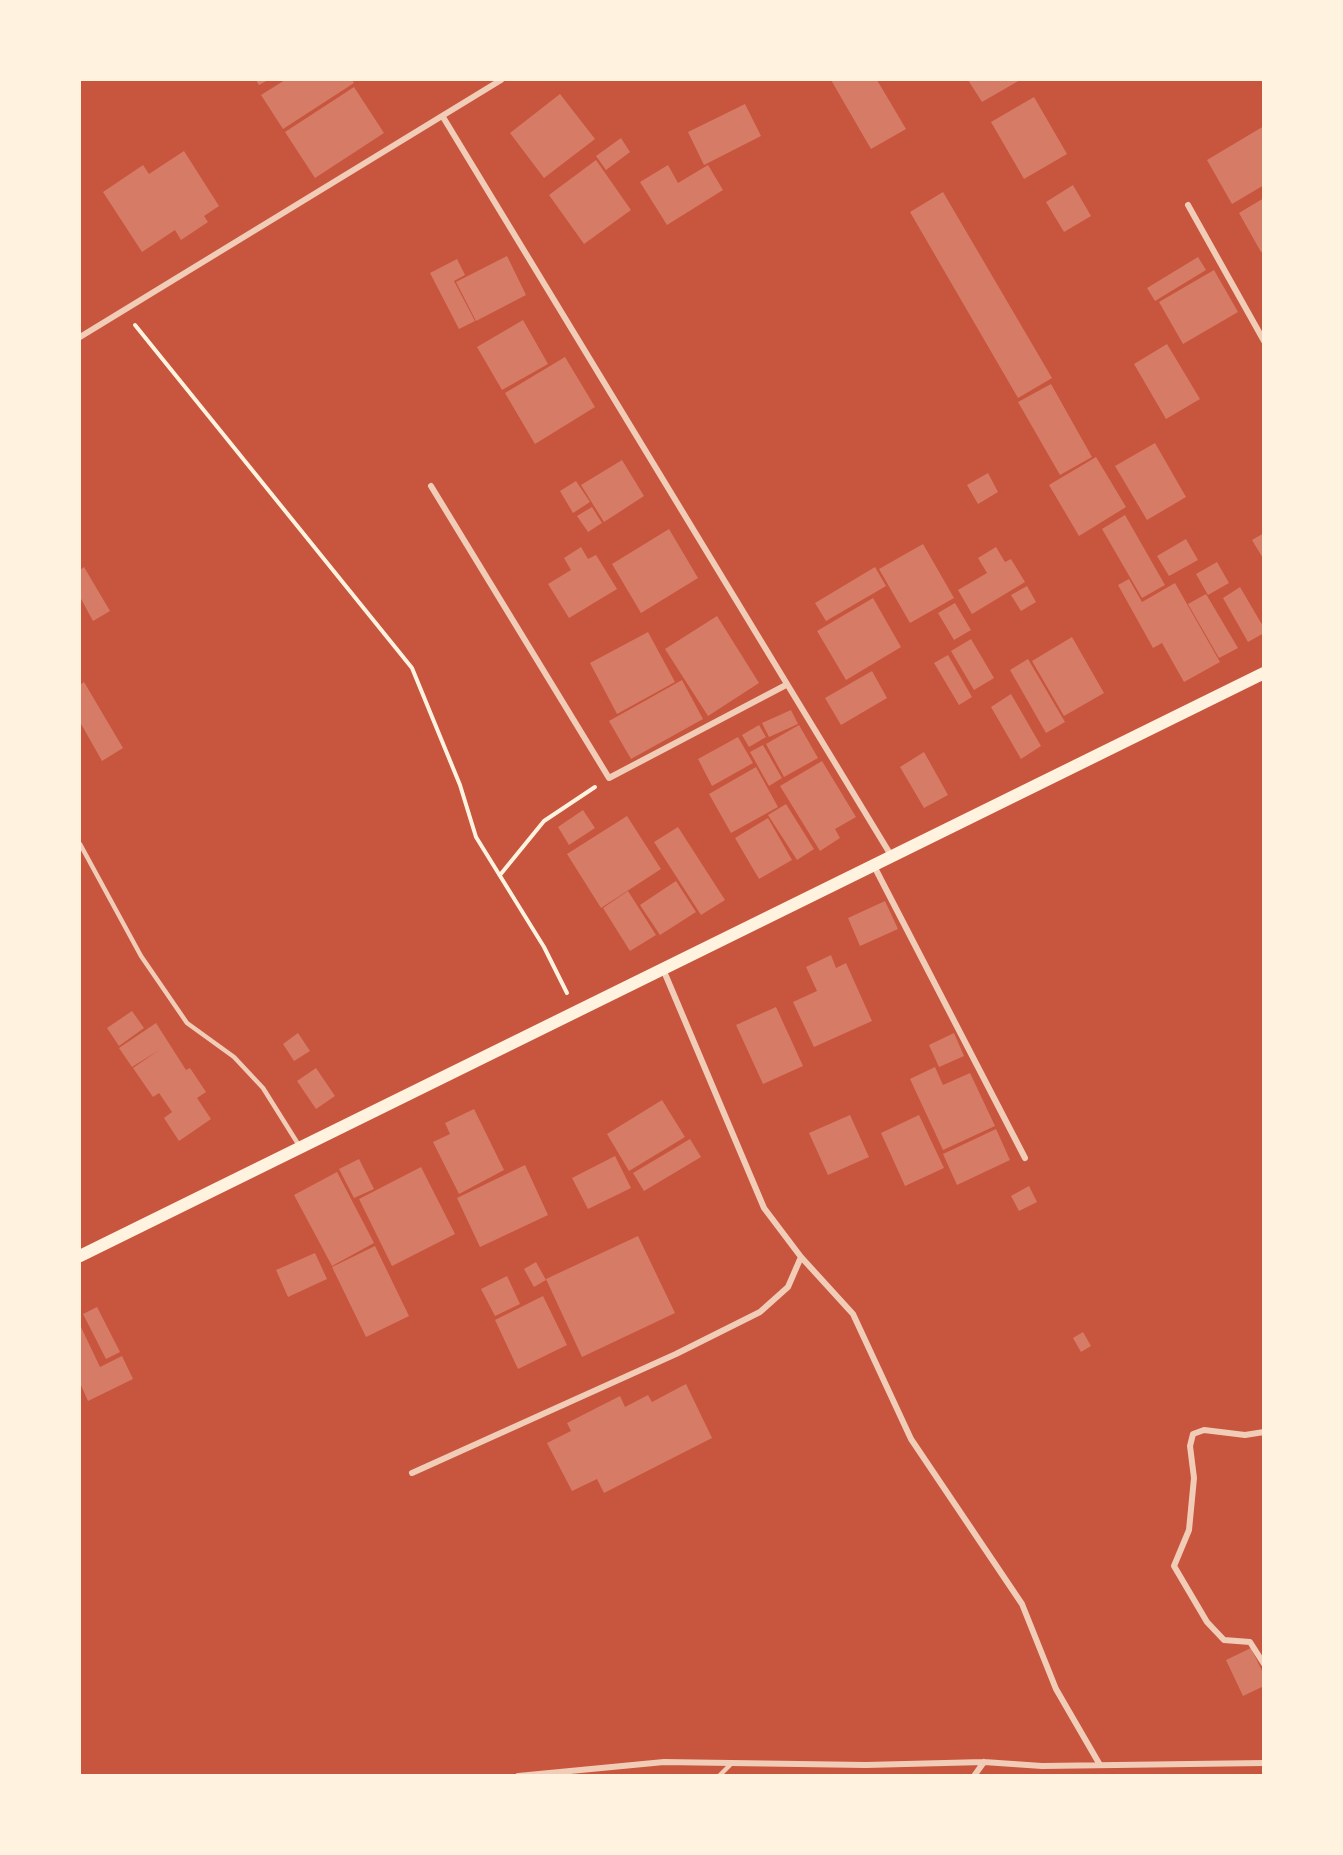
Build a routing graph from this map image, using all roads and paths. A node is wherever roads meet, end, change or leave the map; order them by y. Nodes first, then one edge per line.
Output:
1 (501, 80) edge
2 (443, 117) junction
3 (1188, 205) dead end
4 (123, 310) junction
5 (80, 337) edge
6 (1263, 341) edge
7 (431, 486) dead end
8 (1263, 673) edge
9 (786, 685) junction
10 (609, 778) junction
11 (80, 844) edge
12 (893, 858) junction
13 (874, 866) junction
14 (500, 875) junction
15 (663, 969) junction
16 (577, 1012) junction
17 (300, 1147) junction
18 (1024, 1158) dead end
19 (80, 1256) edge
20 (801, 1257) junction
21 (1263, 1432) edge
22 (412, 1473) dead end
23 (1263, 1664) edge
24 (984, 1762) junction
25 (1263, 1763) edge
26 (731, 1764) junction
27 (1100, 1765) junction
28 (518, 1776) edge
29 (720, 1776) edge
30 (974, 1776) edge

1 - 2 street
2 - 4 street
2 - 9 street
3 - 6 street
4 - 5 street
4 - 14 path
7 - 10 street
8 - 12 main road
9 - 10 street
9 - 12 street
10 - 14 path
11 - 17 lane
12 - 13 main road
13 - 15 main road
13 - 18 street
14 - 16 path
15 - 16 main road
15 - 20 street
16 - 17 main road
17 - 19 main road
20 - 22 street
20 - 27 street
21 - 23 street
24 - 26 street
24 - 27 street
24 - 30 street
25 - 27 street
26 - 28 street
26 - 29 lane

